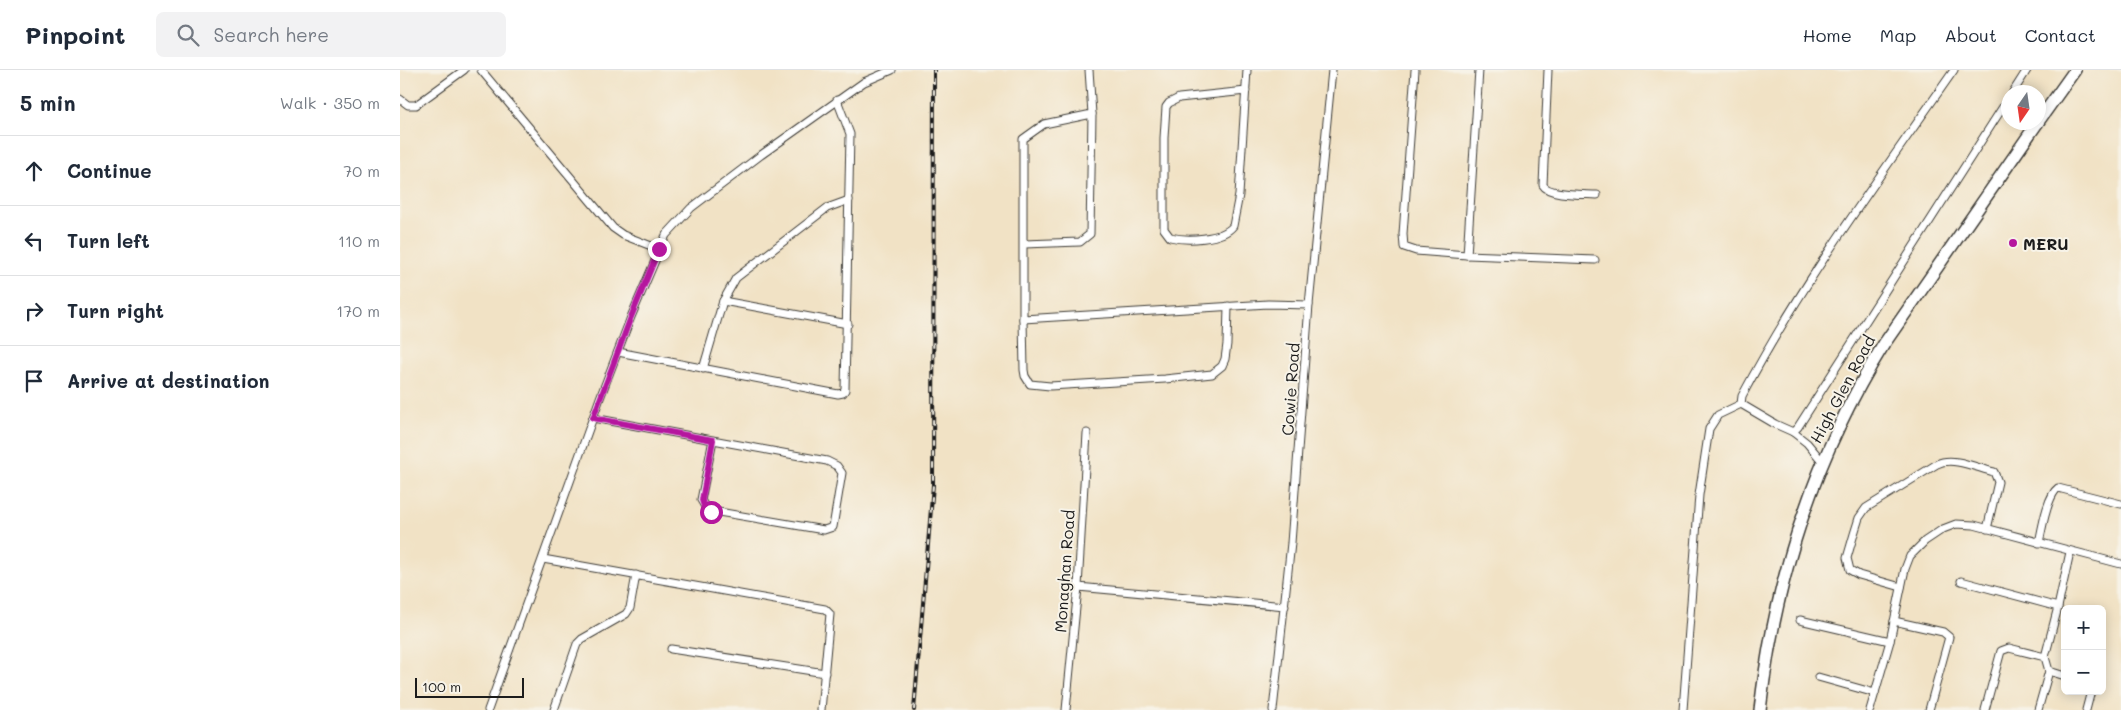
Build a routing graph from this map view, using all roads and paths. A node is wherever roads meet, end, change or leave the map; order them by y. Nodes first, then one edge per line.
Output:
1 (464, 70) edge
2 (481, 70) edge
3 (892, 70) edge
4 (1089, 70) edge
5 (1247, 70) edge
6 (1332, 70) edge
7 (1415, 70) edge
8 (1479, 70) edge
9 (1548, 70) edge
10 (1954, 70) edge
11 (2027, 70) edge
12 (2075, 70) edge
13 (879, 72) edge
14 (2017, 85) edge
15 (1246, 91) junction
16 (400, 99) edge
17 (837, 100) junction
18 (2001, 110) edge
19 (2046, 111) edge
20 (1092, 114) junction
21 (2032, 130) edge
22 (1597, 195) dead end
23 (848, 200) junction
24 (1024, 244) junction
25 (659, 249) junction
26 (1466, 255) junction
27 (1595, 260) dead end
28 (723, 301) junction
29 (1309, 305) junction
30 (1228, 306) junction
31 (1023, 319) junction
32 (848, 324) junction
33 (618, 352) junction
34 (703, 369) junction
35 (1741, 404) junction
36 (593, 418) junction
37 (1793, 432) junction
38 (1087, 433) dead end
39 (713, 440) junction
40 (1822, 461) junction
41 (2121, 504) edge
42 (1987, 529) junction
43 (2039, 543) junction
44 (2070, 552) junction
45 (543, 559) junction
46 (2121, 564) edge
47 (636, 574) junction
48 (1961, 581) dead end
49 (1078, 587) junction
50 (1901, 587) junction
51 (1285, 606) junction
52 (2058, 607) junction
53 (1800, 620) dead end
54 (1894, 621) junction
55 (1890, 641) junction
56 (671, 649) dead end
57 (2045, 657) junction
58 (2049, 671) junction
59 (825, 673) junction
60 (2061, 675) edge
61 (1818, 677) dead end
62 (1875, 693) junction
63 (2090, 695) edge
64 (488, 710) edge
65 (554, 710) edge
66 (821, 710) edge
67 (1066, 710) edge
68 (1274, 710) edge
69 (1683, 710) edge
70 (1760, 710) edge
71 (1870, 710) edge
72 (1929, 710) edge
73 (1985, 710) edge
74 (2038, 710) edge
75 (2086, 710) edge

1 - 16 street
2 - 25 street
3 - 13 street
4 - 20 street
5 - 15 street
6 - 29 street, Cowie Road
7 - 26 street
8 - 26 street
9 - 22 street
10 - 35 street
11 - 14 street
12 - 19 main road, High Glen Road
13 - 17 street
15 - 15 street
17 - 23 street
17 - 25 street
18 - 37 street
20 - 24 street
20 - 24 street
21 - 40 main road, High Glen Road
23 - 28 street
23 - 32 street
24 - 31 street
25 - 33 street
26 - 27 street
28 - 32 street
28 - 34 street
29 - 30 street
29 - 51 street, Cowie Road
30 - 31 street
30 - 31 street
32 - 34 street
33 - 34 street
33 - 36 street
35 - 37 street
35 - 69 street
36 - 39 street
36 - 45 street
37 - 40 street
38 - 49 street, Monaghan Road
39 - 39 street
40 - 70 main road, High Glen Road
41 - 43 street
42 - 43 street
42 - 50 street
42 - 50 street
43 - 44 street
44 - 46 street
44 - 52 street
45 - 47 street
45 - 64 street
47 - 59 street
47 - 65 street
48 - 52 street
49 - 51 street
49 - 67 street, Monaghan Road
50 - 54 street
51 - 68 street, Cowie Road
52 - 57 street
53 - 55 street
54 - 55 street
54 - 72 street
55 - 62 street
56 - 59 street
57 - 58 street
57 - 73 street
58 - 60 street
58 - 74 street
59 - 66 street
61 - 62 street
62 - 71 street
63 - 75 street

